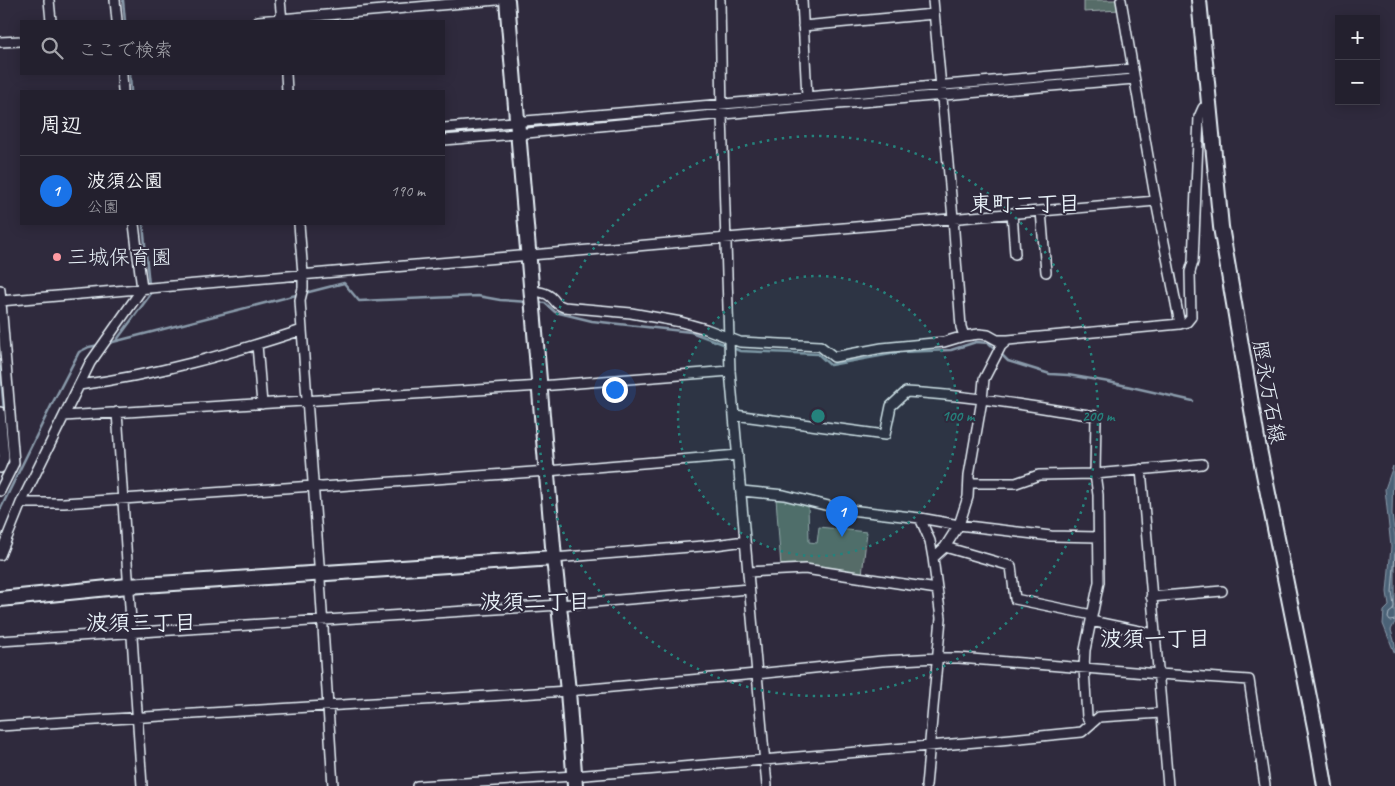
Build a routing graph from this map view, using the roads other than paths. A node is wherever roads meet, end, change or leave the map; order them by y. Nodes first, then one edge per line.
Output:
1 (49, 0) edge
2 (115, 0) edge
3 (280, 0) edge
4 (497, 0) edge
5 (507, 0) edge
6 (720, 0) edge
7 (802, 0) edge
8 (933, 0) edge
9 (1121, 0) edge
10 (1199, 0) edge
11 (934, 14) junction
12 (51, 20) edge
13 (117, 20) edge
14 (282, 20) edge
15 (803, 26) junction
16 (20, 41) edge
17 (0, 42) edge
18 (1132, 69) junction
19 (122, 75) edge
20 (286, 75) edge
21 (1134, 79) junction
22 (941, 85) junction
23 (123, 90) edge
24 (288, 90) edge
25 (942, 96) junction
26 (807, 97) junction
27 (722, 104) junction
28 (1210, 106) junction
29 (722, 115) junction
30 (445, 128) edge
31 (518, 128) junction
32 (445, 140) edge
33 (1156, 202) junction
34 (1041, 211) junction
35 (1012, 214) junction
36 (953, 218) junction
37 (134, 225) edge
38 (299, 225) edge
39 (726, 237) junction
40 (1015, 254) dead end
41 (528, 255) junction
42 (1046, 272) dead end
43 (303, 274) junction
44 (142, 289) junction
45 (0, 290) edge
46 (531, 291) junction
47 (0, 300) edge
48 (1180, 324) junction
49 (302, 330) junction
50 (964, 336) junction
51 (729, 338) junction
52 (1008, 340) junction
53 (257, 345) junction
54 (730, 371) junction
55 (79, 385) junction
56 (540, 386) junction
57 (982, 400) junction
58 (307, 401) junction
59 (262, 404) junction
60 (0, 412) edge
61 (117, 412) junction
62 (734, 415) junction
63 (64, 416) junction
64 (738, 455) junction
65 (1202, 464) dead end
66 (0, 468) edge
67 (1141, 469) junction
68 (547, 471) junction
69 (1095, 474) junction
70 (969, 483) junction
71 (312, 486) junction
72 (0, 491) edge
73 (742, 491) junction
74 (123, 498) junction
75 (21, 503) junction
76 (920, 518) junction
77 (959, 525) junction
78 (1098, 537) junction
79 (745, 541) junction
80 (945, 547) junction
81 (0, 554) edge
82 (554, 558) junction
83 (933, 558) junction
84 (748, 572) junction
85 (319, 573) junction
86 (128, 586) junction
87 (749, 589) junction
88 (937, 589) junction
89 (1222, 591) dead end
90 (1151, 597) junction
91 (0, 599) edge
92 (559, 605) junction
93 (1092, 618) junction
94 (322, 620) junction
95 (132, 633) junction
96 (1154, 634) junction
97 (0, 641) edge
98 (937, 658) junction
99 (1084, 668) junction
100 (756, 674) junction
101 (1159, 674) junction
102 (568, 691) junction
103 (327, 706) junction
104 (1161, 713) junction
105 (138, 718) junction
106 (1092, 722) junction
107 (0, 726) edge
108 (929, 745) junction
109 (764, 759) junction
110 (574, 781) edge
111 (142, 786) edge
112 (333, 786) edge
113 (417, 786) edge
114 (766, 786) edge
115 (926, 786) edge
116 (1168, 786) edge
117 (1265, 786) edge
118 (1325, 786) edge

1 - 12 street
2 - 13 street
3 - 14 street
4 - 14 street
5 - 31 street
6 - 27 street
7 - 15 street
8 - 11 street
9 - 18 street
10 - 28 street, 脛永万石線
11 - 15 street
11 - 22 street
15 - 26 street
16 - 17 street
18 - 21 street
18 - 22 street
19 - 23 street
20 - 24 street
21 - 25 street
21 - 33 street
22 - 25 street
22 - 26 street
25 - 29 street
25 - 36 street
26 - 27 street
27 - 29 street
27 - 31 street
28 - 48 street
28 - 118 street, 脛永万石線
29 - 31 street
29 - 39 street
30 - 31 street
31 - 32 street
31 - 41 street
33 - 34 street
33 - 48 street
34 - 35 street
34 - 42 street
35 - 36 street
35 - 40 street
36 - 39 street
36 - 50 street
37 - 44 street
38 - 43 street
39 - 41 street
39 - 51 street
41 - 43 street
41 - 46 street
43 - 44 street
43 - 49 street
44 - 47 street
44 - 55 street
45 - 47 street
46 - 51 street
46 - 56 street
47 - 72 street
48 - 52 street
49 - 53 street
49 - 58 street
50 - 51 street
50 - 52 street
51 - 54 street
52 - 57 street
53 - 55 street
53 - 59 street
54 - 56 street
54 - 62 street
55 - 63 street
56 - 58 street
56 - 68 street
57 - 62 street
57 - 69 street
57 - 70 street
58 - 59 street
58 - 71 street
59 - 61 street
60 - 66 street
61 - 63 street
61 - 74 street
62 - 64 street
63 - 75 street
64 - 68 street
64 - 73 street
65 - 67 street
67 - 69 street
67 - 90 street
68 - 71 street
68 - 82 street
69 - 70 street
69 - 78 street
70 - 77 street
71 - 74 street
71 - 85 street
73 - 76 street
73 - 79 street
74 - 75 street
74 - 86 street
75 - 81 street
76 - 77 street
76 - 83 street
77 - 78 street
77 - 80 street
78 - 93 street
79 - 82 street
79 - 84 street
80 - 83 street
80 - 93 street
82 - 85 street
82 - 92 street
83 - 88 street
84 - 87 street
84 - 88 street
85 - 86 street
85 - 94 street
86 - 91 street
86 - 95 street
87 - 92 street
87 - 100 street
88 - 98 street
89 - 90 street
90 - 96 street
92 - 94 street
92 - 102 street
93 - 96 street
93 - 99 street
94 - 95 street
94 - 103 street
95 - 97 street
95 - 105 street
96 - 101 street
98 - 99 street
98 - 100 street
98 - 108 street
99 - 101 street
99 - 106 street
100 - 102 street
100 - 109 street
101 - 104 street
101 - 117 street
102 - 103 street
102 - 110 street
103 - 105 street
103 - 112 street
104 - 106 street
104 - 116 street
105 - 107 street
105 - 111 street
106 - 108 street
108 - 109 street
108 - 115 street
109 - 110 street
109 - 114 street
110 - 113 street

